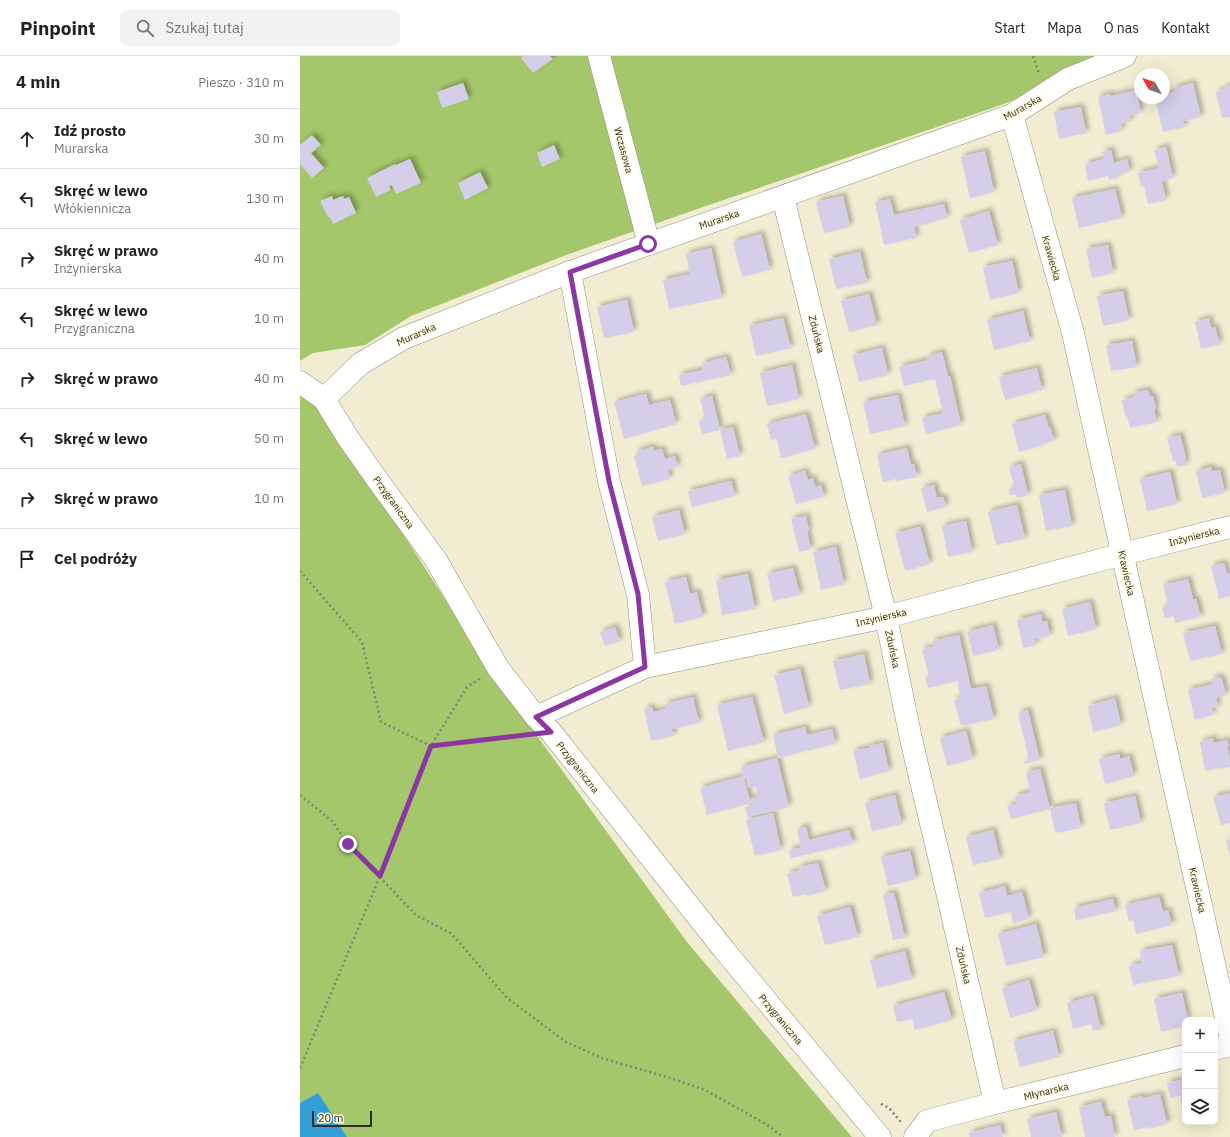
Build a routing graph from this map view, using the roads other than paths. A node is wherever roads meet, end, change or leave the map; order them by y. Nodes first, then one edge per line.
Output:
1 (599, 56) edge
2 (1125, 56) edge
3 (1012, 115) junction
4 (783, 197) junction
5 (648, 244) junction
6 (570, 272) junction
7 (300, 382) edge
8 (324, 399) junction
9 (1230, 527) edge
10 (1123, 554) junction
11 (886, 617) junction
12 (645, 667) junction
13 (544, 725) junction
14 (1230, 1035) edge
15 (1230, 1045) edge
16 (1218, 1048) edge
17 (1182, 1057) edge
18 (995, 1104) junction
19 (880, 1137) edge
20 (915, 1137) edge

1 - 5 street, Wczasowa
2 - 3 street, Murarska
3 - 4 street, Murarska
3 - 10 street, Krawiecka
4 - 5 street, Murarska
4 - 11 street, Zduńska
5 - 6 street, Murarska
6 - 8 street, Murarska
6 - 12 street
7 - 8 street, Przygraniczna
8 - 13 street, Przygraniczna
9 - 10 street, Inżynierska
10 - 11 street, Inżynierska
10 - 14 street, Krawiecka
11 - 12 street, Inżynierska
11 - 18 street, Zduńska
12 - 13 street, Inżynierska
13 - 19 street, Przygraniczna
15 - 16 street
17 - 18 street, Młynarska
18 - 20 street, Młynarska

